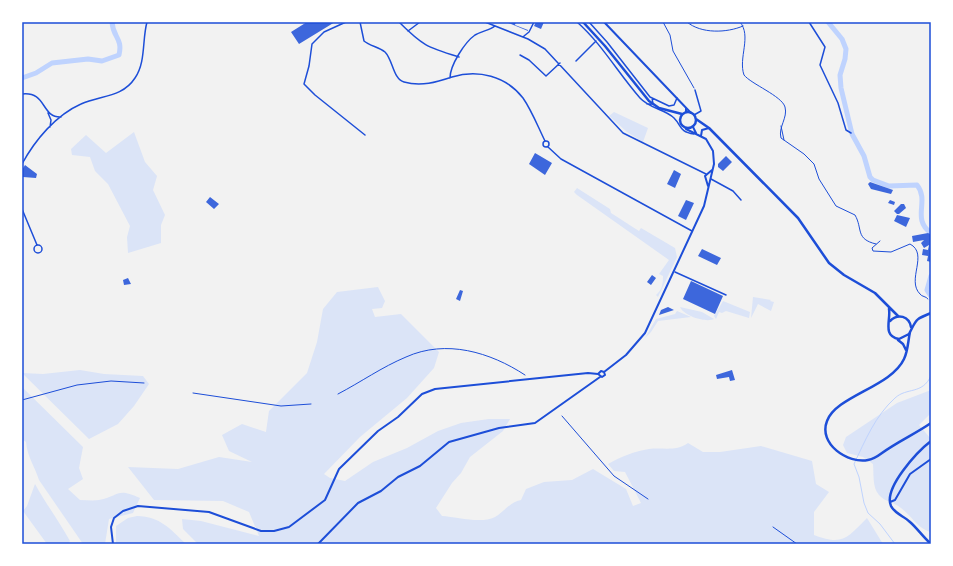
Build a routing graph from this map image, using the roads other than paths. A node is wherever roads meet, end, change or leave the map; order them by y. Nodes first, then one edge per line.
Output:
1 (147, 22) edge
2 (346, 22) edge
3 (360, 22) edge
4 (399, 22) edge
5 (420, 22) edge
6 (485, 22) edge
7 (534, 22) edge
8 (577, 22) edge
9 (583, 22) edge
10 (589, 22) edge
11 (604, 22) edge
12 (809, 22) edge
13 (495, 26) junction
14 (408, 30) junction
15 (523, 37) junction
16 (596, 41) junction
17 (520, 55) dead end
18 (459, 57) junction
19 (576, 61) dead end
20 (560, 63) junction
21 (450, 78) junction
22 (695, 90) road end
23 (22, 94) edge
24 (652, 98) junction
25 (677, 98) junction
26 (647, 104) junction
27 (653, 104) junction
28 (686, 108) junction
29 (674, 112) junction
30 (686, 112) junction
31 (48, 113) junction
32 (691, 113) junction
33 (682, 114) junction
34 (694, 115) junction
35 (61, 117) junction
36 (680, 119) junction
37 (696, 119) junction
38 (705, 125) junction
39 (694, 126) junction
40 (50, 127) junction
41 (709, 128) junction
42 (686, 129) junction
43 (851, 133) dead end
44 (697, 134) junction
45 (365, 135) dead end
46 (700, 136) junction
47 (546, 141) junction
48 (548, 146) junction
49 (22, 164) edge
50 (713, 168) junction
51 (707, 175) junction
52 (711, 178) junction
53 (706, 180) junction
54 (709, 189) junction
55 (741, 200) dead end
56 (22, 209) edge
57 (693, 231) junction
58 (37, 245) junction
59 (675, 272) junction
60 (726, 295) dead end
61 (888, 308) junction
62 (931, 313) edge
63 (898, 316) junction
64 (906, 318) junction
65 (919, 318) junction
66 (889, 322) junction
67 (911, 328) junction
68 (910, 332) junction
69 (897, 339) junction
70 (907, 352) junction
71 (604, 372) junction
72 (598, 374) junction
73 (600, 377) junction
74 (931, 423) edge
75 (931, 441) edge
76 (931, 459) edge
77 (890, 502) junction
78 (113, 544) edge
79 (318, 544) edge
80 (931, 544) edge

1 - 35 street
2 - 45 street
3 - 21 street
4 - 14 street
5 - 14 street
6 - 13 street
7 - 15 street
8 - 16 street
9 - 27 main road
10 - 24 street
11 - 25 street
12 - 43 street
13 - 15 street
13 - 18 street
14 - 18 street
15 - 20 street
16 - 19 street
16 - 26 street
17 - 20 street
18 - 21 street
20 - 51 street
21 - 47 street
22 - 34 street
23 - 31 street
24 - 25 street
24 - 27 street
25 - 28 street
26 - 27 street
26 - 44 street
27 - 29 main road
28 - 30 street
28 - 32 street
29 - 33 main road
29 - 36 main road
30 - 32 main road
30 - 33 main road
31 - 35 street
31 - 40 street
32 - 34 main road
33 - 36 main road
34 - 37 main road
35 - 40 street
36 - 42 main road
37 - 38 main road
37 - 39 main road
38 - 39 main road
38 - 41 main road
39 - 42 main road
39 - 44 street
40 - 49 street
41 - 46 street
41 - 61 main road
42 - 44 street
44 - 46 street
46 - 50 street
47 - 48 street
47 - 48 street
48 - 57 street
50 - 51 street
50 - 52 street
51 - 52 street
51 - 53 street
52 - 53 street
52 - 54 street
52 - 55 street
53 - 54 street
54 - 57 street
56 - 58 street
57 - 59 street
58 - 58 street
59 - 60 street
59 - 71 street
61 - 63 main road
61 - 66 main road
62 - 65 main road
63 - 64 main road
63 - 66 main road
64 - 65 main road
64 - 67 main road
65 - 67 main road
66 - 69 main road
67 - 68 main road
68 - 69 main road
68 - 70 main road
69 - 70 main road
70 - 74 main road
71 - 72 street
71 - 73 street
72 - 73 street
72 - 78 street
73 - 79 street
75 - 77 main road
76 - 77 street
77 - 80 main road

